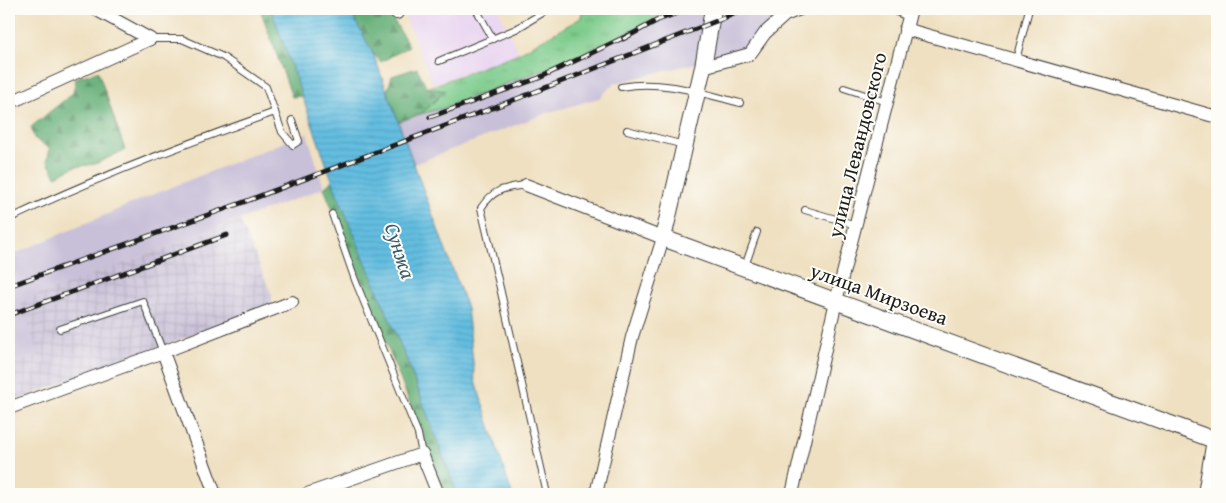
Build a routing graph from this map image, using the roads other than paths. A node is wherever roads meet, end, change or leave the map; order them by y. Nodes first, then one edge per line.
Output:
1 (95, 9) edge
2 (476, 9) edge
3 (548, 9) edge
4 (712, 9) edge
5 (800, 9) edge
6 (890, 9) edge
7 (1029, 9) edge
8 (908, 18) edge
9 (150, 38) junction
10 (493, 39) junction
11 (1016, 60) junction
12 (439, 61) dead end
13 (703, 67) junction
14 (620, 87) dead end
15 (844, 88) dead end
16 (697, 92) junction
17 (887, 102) junction
18 (9, 103) edge
19 (740, 103) dead end
20 (275, 112) junction
21 (1217, 117) edge
22 (292, 120) dead end
23 (627, 130) dead end
24 (684, 145) junction
25 (526, 185) joint
26 (805, 210) dead end
27 (332, 214) dead end
28 (9, 219) edge
29 (856, 224) junction
30 (756, 232) dead end
31 (663, 238) junction
32 (744, 267) junction
33 (836, 301) junction
34 (292, 302) dead end
35 (60, 329) dead end
36 (163, 352) junction
37 (9, 408) edge
38 (1217, 439) edge
39 (422, 454) junction
40 (215, 494) edge
41 (307, 494) edge
42 (438, 494) edge
43 (547, 494) edge
44 (596, 494) edge
45 (792, 494) edge
46 (1206, 494) edge

1 - 9 street
2 - 10 lane
3 - 10 lane
4 - 13 street
5 - 13 street
6 - 8 lane
7 - 11 lane
8 - 11 street
8 - 17 street, улица Левандовского
9 - 18 street
9 - 20 lane
10 - 12 lane
11 - 21 street
13 - 16 street
14 - 16 lane
15 - 17 lane
16 - 19 lane
16 - 24 street
17 - 29 street, улица Левандовского
20 - 22 lane
20 - 28 lane
23 - 24 lane
24 - 31 street
25 - 31 street, улица Мирзоева
25 - 43 lane
26 - 29 lane
27 - 39 lane
29 - 33 street, улица Левандовского
30 - 32 lane
31 - 32 street, улица Мирзоева
31 - 44 street
32 - 33 street, улица Мирзоева
33 - 38 street, улица Мирзоева
33 - 45 street, улица Левандовского
34 - 36 street
35 - 36 lane
36 - 37 street
36 - 40 street
38 - 46 street
39 - 41 street
39 - 42 street

